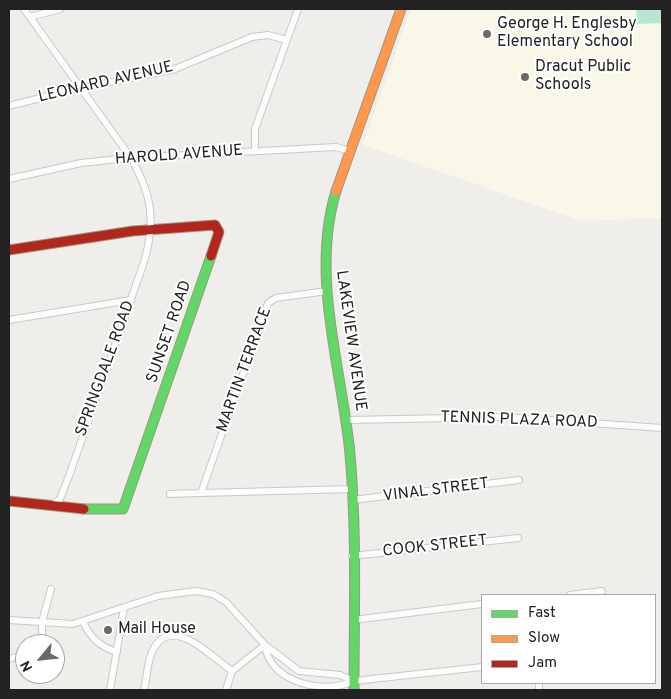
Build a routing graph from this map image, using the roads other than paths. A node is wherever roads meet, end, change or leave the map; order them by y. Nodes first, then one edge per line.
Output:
1 (24, 9) edge
2 (60, 9) edge
3 (298, 9) edge
4 (401, 9) edge
5 (30, 17) junction
6 (287, 40) junction
7 (80, 88) junction
8 (9, 106) edge
9 (255, 151) junction
10 (350, 151) junction
11 (131, 158) junction
12 (9, 179) edge
13 (150, 229) junction
14 (9, 250) edge
15 (327, 291) junction
16 (131, 300) junction
17 (9, 320) edge
18 (346, 420) junction
19 (662, 428) edge
20 (519, 480) dead end
21 (352, 489) junction
22 (201, 493) junction
23 (170, 494) dead end
24 (352, 500) junction
25 (9, 501) edge
26 (52, 505) junction
27 (518, 538) dead end
28 (352, 556) junction
29 (51, 589) dead end
30 (602, 591) dead end
31 (578, 594) edge
32 (481, 604) edge
33 (124, 608) junction
34 (9, 620) edge
35 (353, 620) junction
36 (83, 621) junction
37 (42, 622) junction
38 (42, 634) edge
39 (265, 645) junction
40 (117, 652) junction
41 (481, 667) edge
42 (232, 671) junction
43 (354, 686) edge
44 (110, 690) edge
45 (144, 690) edge
46 (226, 690) edge

1 - 5 street, SPRINGDALE ROAD
2 - 5 street
3 - 6 street
4 - 10 main road, LAKEVIEW AVENUE
5 - 7 street, SPRINGDALE ROAD
6 - 7 street, LEONARD AVENUE
6 - 9 street
7 - 8 street, LEONARD AVENUE
7 - 11 street, SPRINGDALE ROAD
9 - 10 street, HAROLD AVENUE
9 - 11 street, HAROLD AVENUE
10 - 15 main road, LAKEVIEW AVENUE
11 - 12 street, HAROLD AVENUE
11 - 13 street, SPRINGDALE ROAD
13 - 14 main road
13 - 16 street, SPRINGDALE ROAD
13 - 26 main road, SUNSET ROAD
15 - 18 main road, LAKEVIEW AVENUE
15 - 22 street, MARTIN TERRACE
16 - 17 street
16 - 26 street, SPRINGDALE ROAD
18 - 19 street, TENNIS PLAZA ROAD
18 - 21 main road, LAKEVIEW AVENUE
20 - 24 street, VINAL STREET
21 - 22 street
21 - 24 main road, LAKEVIEW AVENUE
22 - 23 street
24 - 28 main road, LAKEVIEW AVENUE
25 - 26 main road
27 - 28 street, COOK STREET
28 - 35 main road, LAKEVIEW AVENUE
29 - 37 street
30 - 31 street
32 - 35 street
33 - 36 street
33 - 39 street
33 - 40 street
34 - 37 street
35 - 43 main road, LAKEVIEW AVENUE
36 - 37 street
36 - 40 street
37 - 38 street
39 - 42 street
39 - 43 street
39 - 43 street
40 - 44 street
41 - 43 street
42 - 45 street
42 - 46 street

